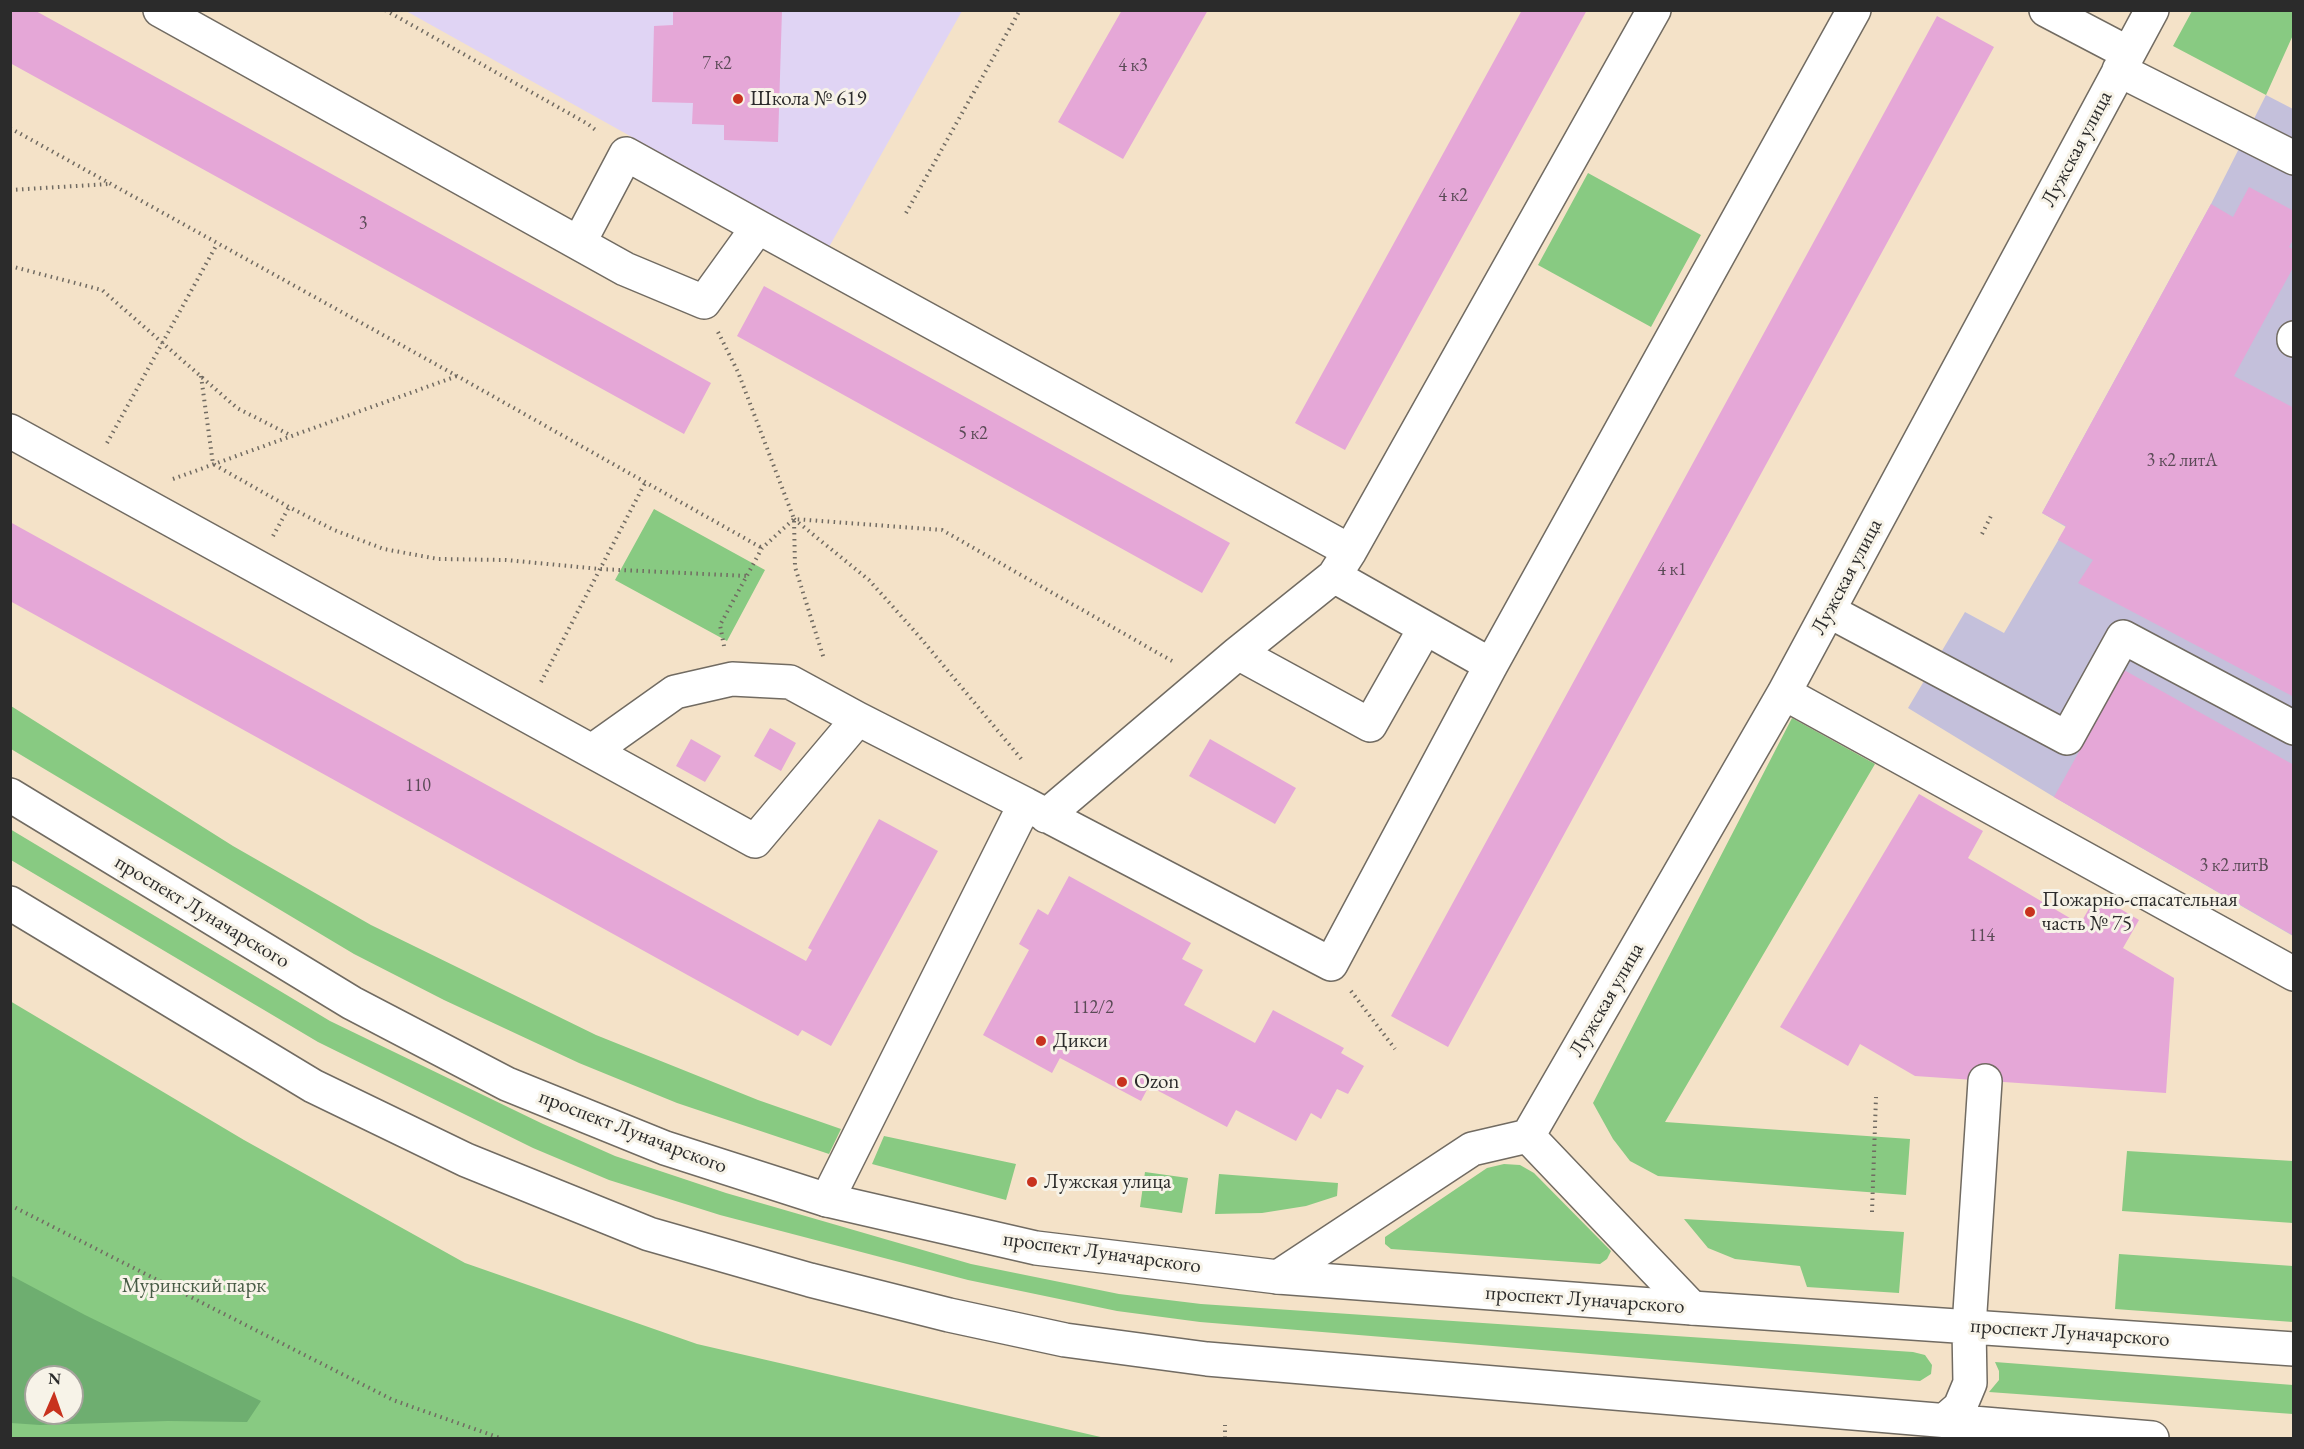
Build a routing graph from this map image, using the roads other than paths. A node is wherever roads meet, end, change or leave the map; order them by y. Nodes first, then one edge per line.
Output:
1 (160, 10) edge
2 (1654, 10) edge
3 (1854, 10) edge
4 (2046, 10) edge
5 (2152, 10) edge
6 (2124, 61) junction
7 (2294, 158) edge
8 (758, 226) junction
9 (579, 243) junction
10 (10, 431) edge
11 (1342, 563) junction
12 (1829, 611) junction
13 (1425, 628) junction
14 (1238, 653) junction
15 (1491, 665) junction
16 (1785, 693) junction
17 (849, 714) junction
18 (2294, 728) edge
19 (592, 751) junction
20 (10, 795) edge
21 (1035, 810) junction
22 (10, 903) edge
23 (2294, 974) edge
24 (1985, 1081) dead end
25 (1528, 1136) junction
26 (827, 1200) junction
27 (1278, 1277) junction
28 (1692, 1308) junction
29 (1970, 1327) junction
30 (2294, 1349) edge
31 (1944, 1421) junction
32 (2152, 1438) edge

1 - 9 main road
2 - 11 main road
3 - 15 main road
4 - 6 main road
5 - 6 main road, Лужская улица
6 - 7 main road
6 - 12 main road, Лужская улица
8 - 9 main road
8 - 9 main road
8 - 11 main road
10 - 19 main road
11 - 13 main road
11 - 14 main road
12 - 16 main road, Лужская улица
12 - 18 main road
13 - 14 main road
13 - 15 main road
14 - 21 main road
15 - 21 main road
16 - 23 main road
16 - 25 main road, Лужская улица
17 - 19 main road
17 - 19 main road
17 - 21 main road
20 - 26 main road, проспект Луначарского
21 - 26 main road
22 - 31 main road
24 - 29 main road
25 - 27 main road
25 - 28 main road
26 - 27 main road, проспект Луначарского
27 - 28 main road, проспект Луначарского
28 - 29 main road, проспект Луначарского
29 - 30 main road, проспект Луначарского
29 - 31 main road
31 - 32 main road

